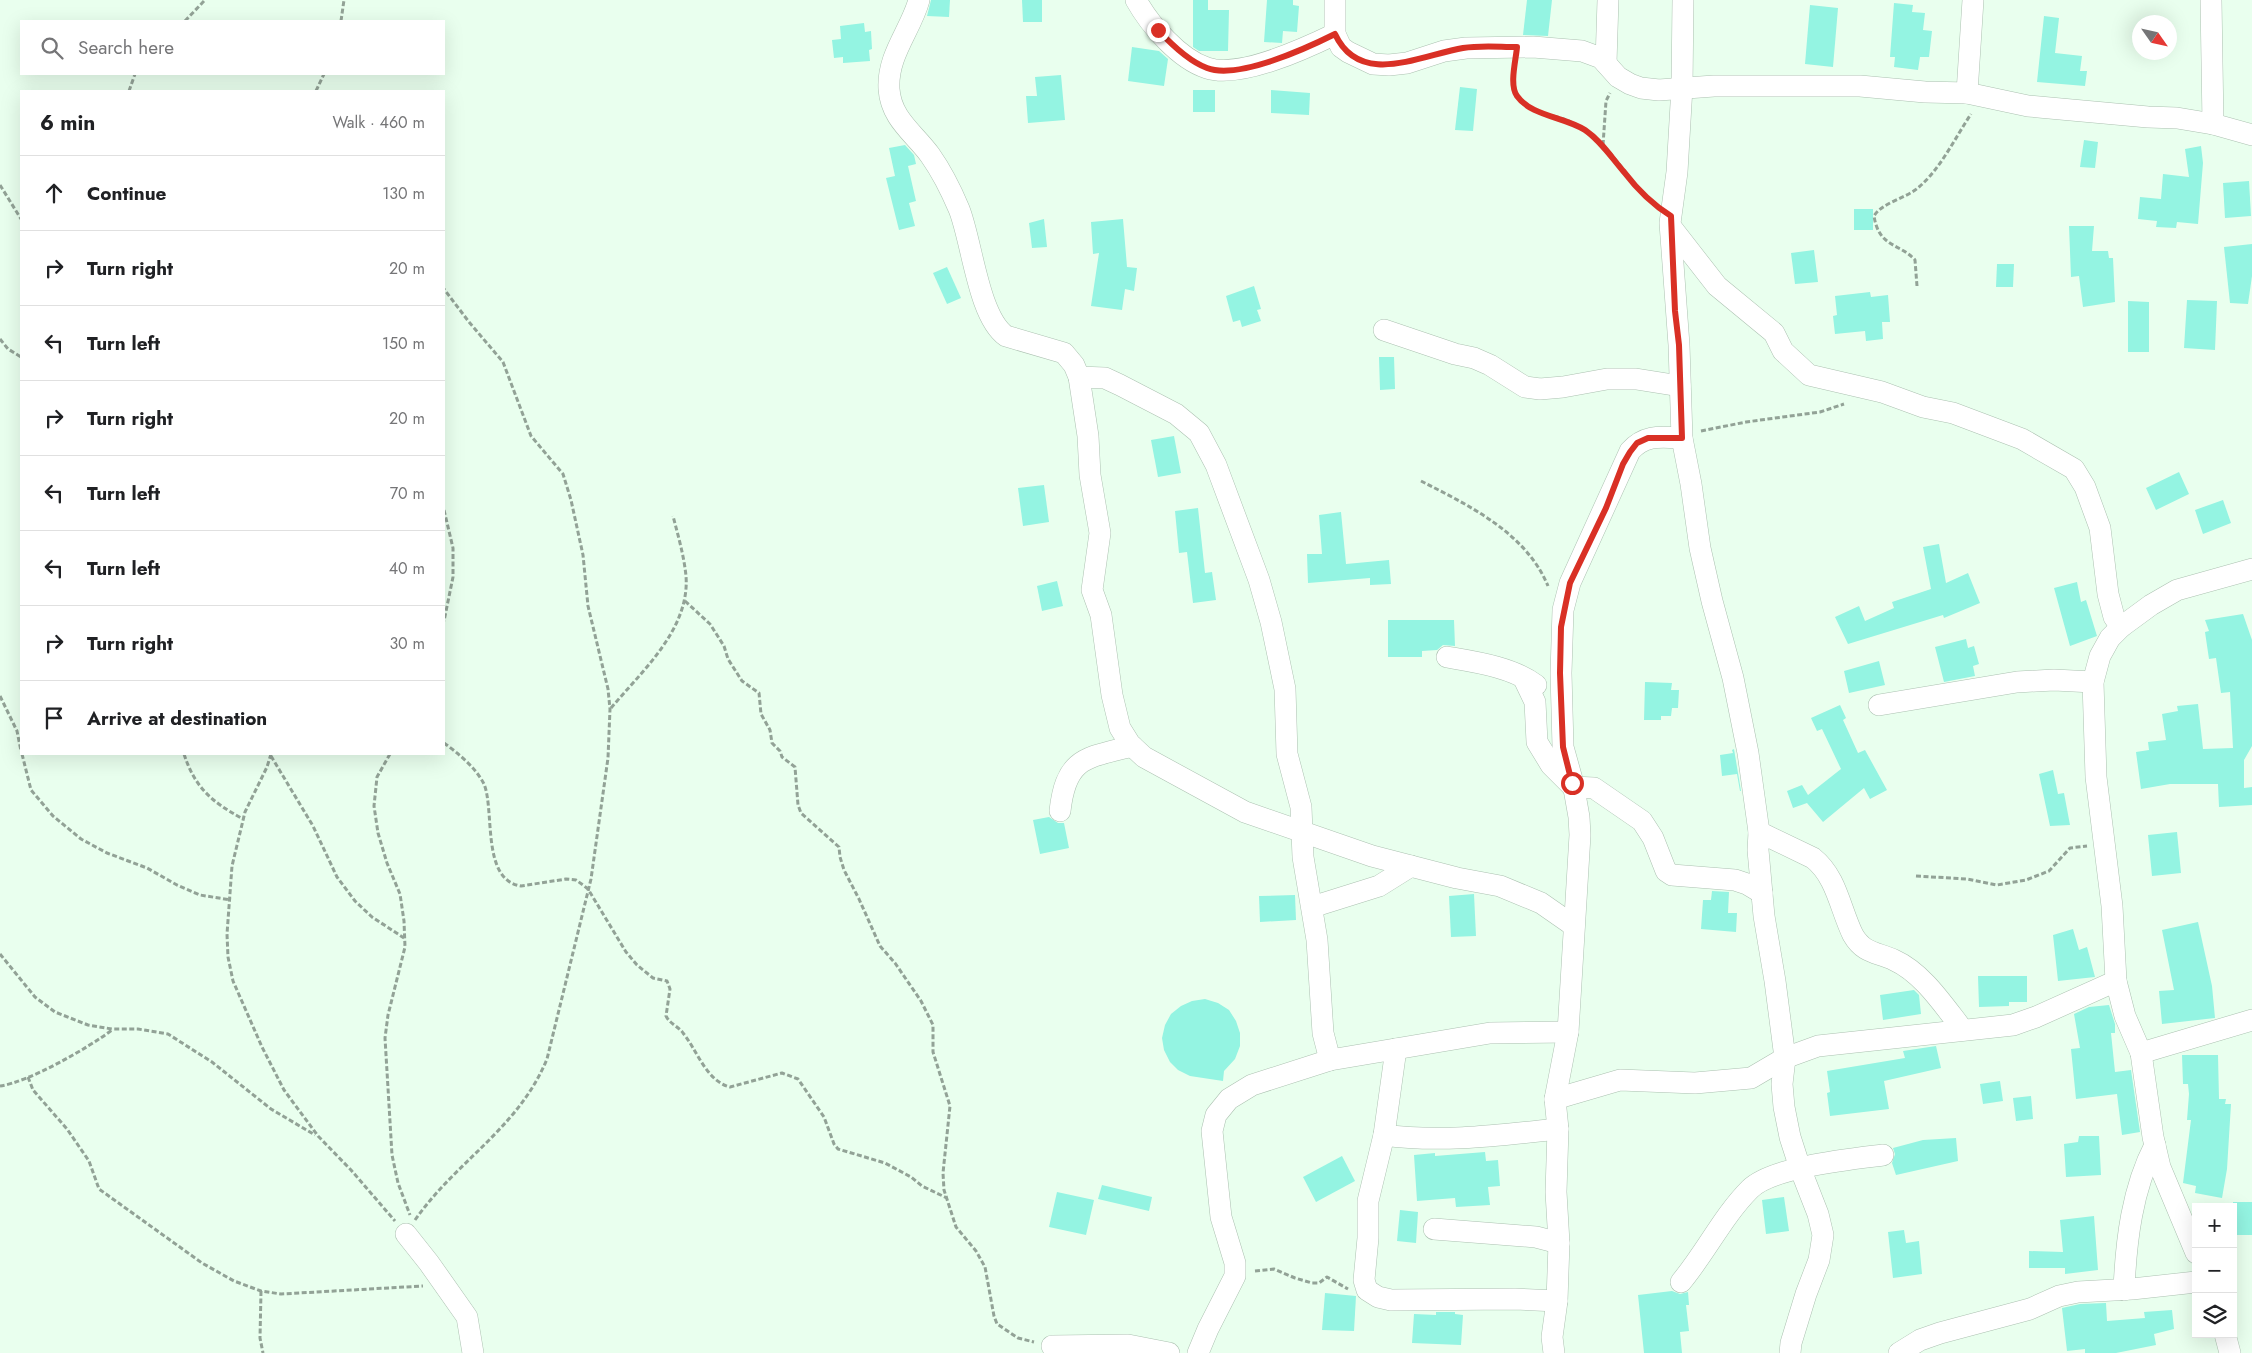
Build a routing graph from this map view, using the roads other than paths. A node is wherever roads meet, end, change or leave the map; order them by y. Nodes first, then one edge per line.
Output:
1 (919, 0) edge
2 (1136, 0) edge
3 (1335, 0) edge
4 (1608, 0) edge
5 (1683, 0) edge
6 (1973, 0) edge
7 (2211, 0) edge
8 (1335, 34) junction
9 (1612, 70) junction
10 (1682, 87) junction
11 (1974, 94) junction
12 (2213, 124) junction
13 (2252, 135) edge
14 (1671, 222) junction
15 (1384, 330) dead end
16 (1079, 377) junction
17 (1680, 386) junction
18 (1682, 438) junction
19 (2252, 569) edge
20 (2121, 626) junction
21 (1447, 657) dead end
22 (1524, 679) junction
23 (2093, 682) junction
24 (1879, 705) dead end
25 (1562, 708) junction
26 (1132, 746) junction
27 (1574, 787) junction
28 (1060, 811) dead end
29 (1301, 831) junction
30 (1759, 832) junction
31 (1411, 866) junction
32 (1762, 893) junction
33 (1312, 907) junction
34 (1574, 926) junction
35 (2116, 981) junction
36 (2252, 1020) edge
37 (1963, 1030) junction
38 (1568, 1032) junction
39 (1396, 1049) junction
40 (2141, 1052) junction
41 (1785, 1058) junction
42 (1330, 1060) junction
43 (1555, 1099) junction
44 (1558, 1128) junction
45 (1384, 1135) junction
46 (2155, 1145) junction
47 (1883, 1155) dead end
48 (1800, 1168) junction
49 (1434, 1229) dead end
50 (406, 1234) road end
51 (1559, 1242) junction
52 (2194, 1248) edge
53 (1681, 1282) dead end
54 (2192, 1282) edge
55 (2124, 1290) junction
56 (1557, 1301) junction
57 (2225, 1338) edge
58 (1553, 1345) edge
59 (1054, 1350) edge
60 (473, 1353) edge
61 (1169, 1353) edge
62 (1198, 1353) edge
63 (1569, 1353) edge
64 (1790, 1353) edge
65 (1899, 1353) edge
66 (2230, 1353) edge

1 - 16 street
2 - 8 street
3 - 8 street
4 - 9 street
5 - 10 street
6 - 11 street
7 - 12 street
8 - 9 street
9 - 10 street
10 - 11 street
10 - 14 street
11 - 12 street
12 - 13 street
14 - 17 street
14 - 20 street
15 - 17 street
16 - 26 street
16 - 29 street
17 - 18 street
18 - 25 street
18 - 30 street
19 - 20 street
20 - 23 street
21 - 22 street
22 - 25 street
22 - 27 street
23 - 24 street
23 - 35 street
25 - 27 street
26 - 28 street
26 - 29 street
27 - 32 street
27 - 34 street
29 - 31 street
29 - 33 street
30 - 32 street
30 - 37 street
31 - 33 street
31 - 34 street
32 - 41 street
33 - 42 street
34 - 38 street
35 - 37 street
35 - 40 street
36 - 40 street
37 - 41 street
38 - 39 street
38 - 43 street
39 - 42 street
39 - 45 street
40 - 46 street
41 - 43 street
41 - 48 street
42 - 62 street
43 - 44 street
44 - 45 street
44 - 51 street
45 - 56 street
46 - 52 street
46 - 55 street
47 - 48 street
48 - 53 street
48 - 64 street
49 - 51 street
50 - 60 street
51 - 56 street
54 - 55 street
55 - 65 street
56 - 58 street
57 - 66 street
58 - 63 street
59 - 61 street

